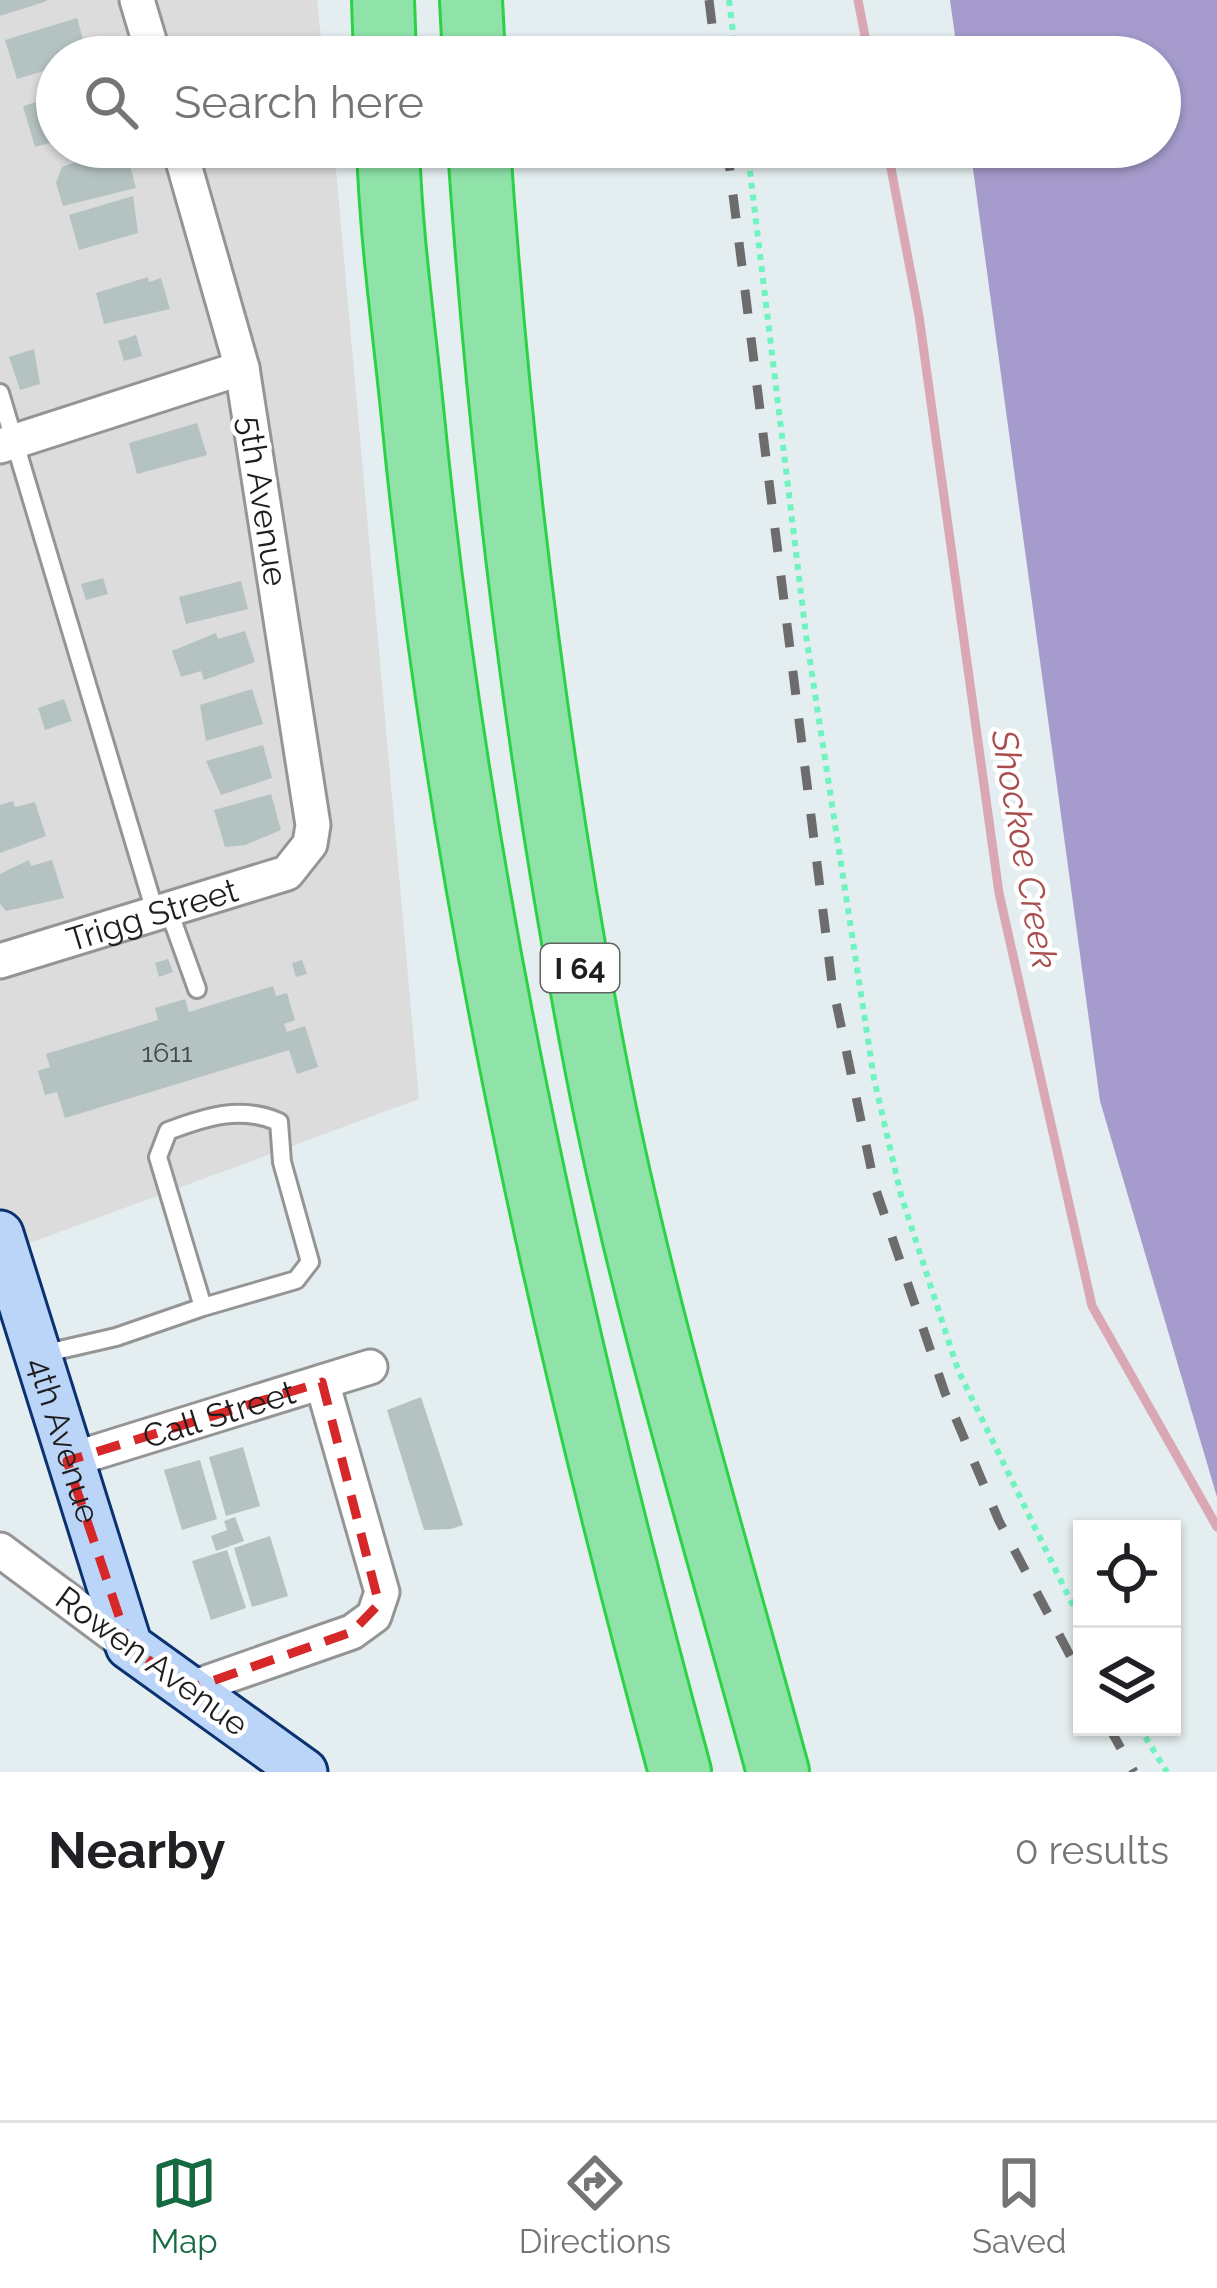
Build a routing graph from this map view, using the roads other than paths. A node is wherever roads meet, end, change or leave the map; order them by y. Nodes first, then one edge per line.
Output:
1 (137, 0) edge
2 (383, 0) edge
3 (471, 0) edge
4 (148, 36) edge
5 (384, 36) edge
6 (472, 36) edge
7 (185, 168) edge
8 (390, 168) edge
9 (481, 168) edge
10 (242, 368) junction
11 (0, 393) edge
12 (7, 444) edge
13 (301, 860) joint
14 (163, 914) junction
15 (0, 961) edge
16 (197, 989) dead end
17 (0, 1234) edge
18 (203, 1307) junction
19 (36, 1355) junction
20 (370, 1367) dead end
21 (322, 1382) junction
22 (67, 1461) junction
23 (0, 1550) edge
24 (129, 1646) junction
25 (190, 1689) junction
26 (304, 1772) edge
27 (680, 1772) edge
28 (778, 1772) edge

1 - 4 street
2 - 5 highway
3 - 6 highway
7 - 10 street, 5th Avenue
8 - 27 highway, I 64
9 - 28 highway, I 64
10 - 12 street
10 - 13 street, 5th Avenue
11 - 12 lane
12 - 14 lane
13 - 14 street, Trigg Street
14 - 15 street, Trigg Street
14 - 16 lane
17 - 19 main road, 4th Avenue
18 - 18 lane
18 - 19 lane
19 - 22 main road, 4th Avenue
20 - 21 street, Call Street
21 - 22 street, Call Street
21 - 25 street
22 - 24 main road, 4th Avenue
23 - 24 street, Rowen Avenue
24 - 25 main road, Rowen Avenue
25 - 26 main road, Rowen Avenue

